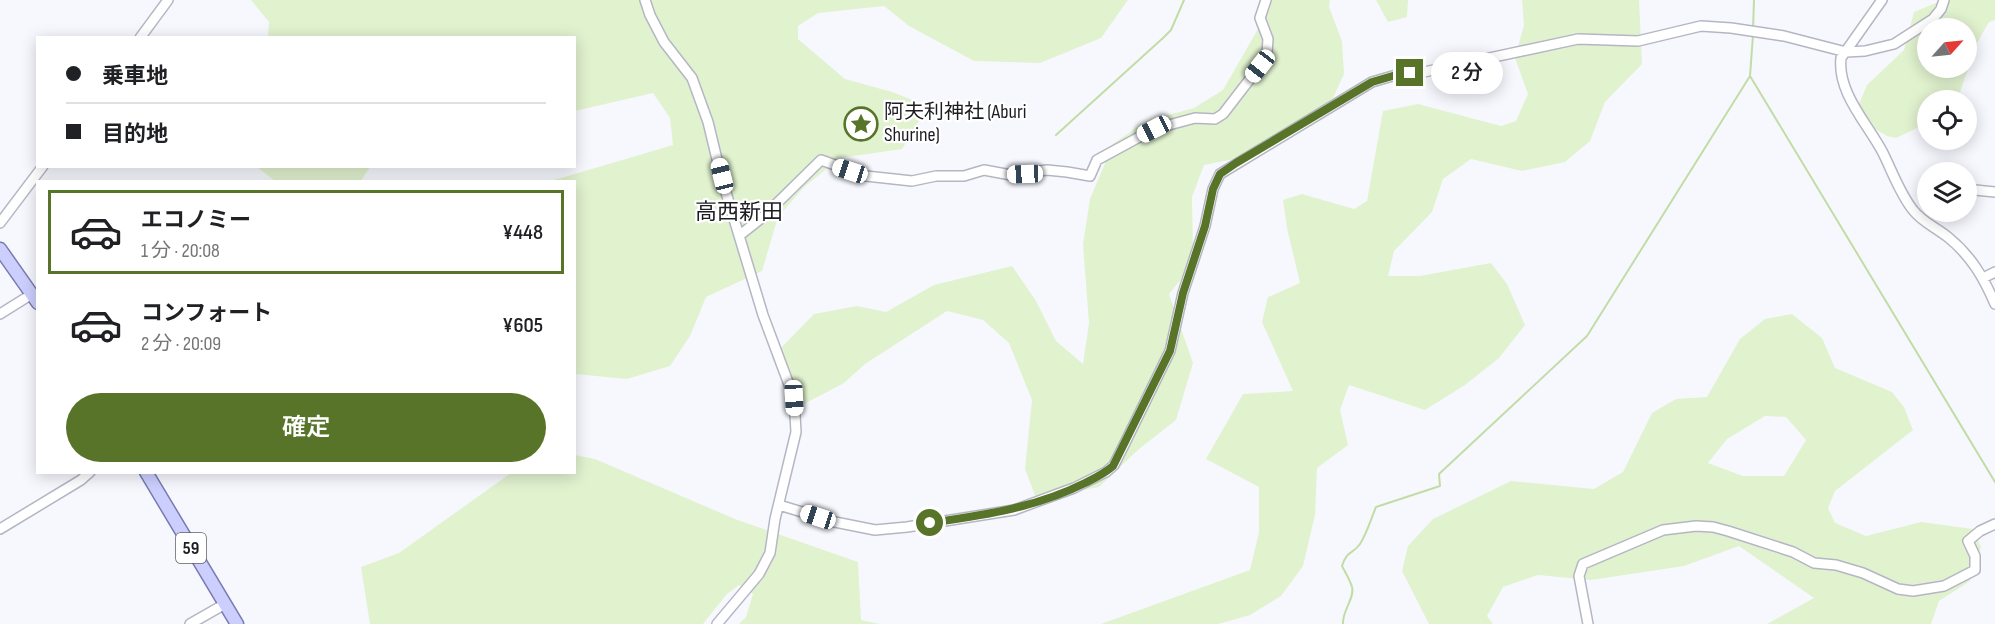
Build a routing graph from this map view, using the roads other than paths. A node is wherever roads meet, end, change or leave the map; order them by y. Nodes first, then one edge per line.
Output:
1 (168, 0) edge
2 (645, 0) edge
3 (1266, 0) edge
4 (1882, 0) edge
5 (1944, 0) edge
6 (141, 36) edge
7 (1846, 51) junction
8 (41, 168) edge
9 (1977, 190) edge
10 (1995, 192) edge
11 (0, 223) edge
12 (740, 235) junction
13 (0, 249) edge
14 (1995, 273) edge
15 (1983, 278) junction
16 (35, 299) edge
17 (1995, 304) edge
18 (0, 314) edge
19 (88, 474) edge
20 (147, 474) edge
21 (779, 505) junction
22 (1995, 524) edge
23 (0, 529) edge
24 (225, 604) junction
25 (190, 624) edge
26 (237, 624) edge
27 (717, 624) edge
28 (1588, 624) edge

1 - 6 street
2 - 12 street
3 - 12 street
4 - 7 street
5 - 7 street
7 - 15 street
7 - 21 street
8 - 11 street
9 - 10 street
12 - 21 street
13 - 16 main road
14 - 15 street
15 - 17 street
16 - 18 street
19 - 23 street
20 - 24 main road, 59
21 - 27 street
22 - 28 street
24 - 25 street
24 - 26 main road, 59

